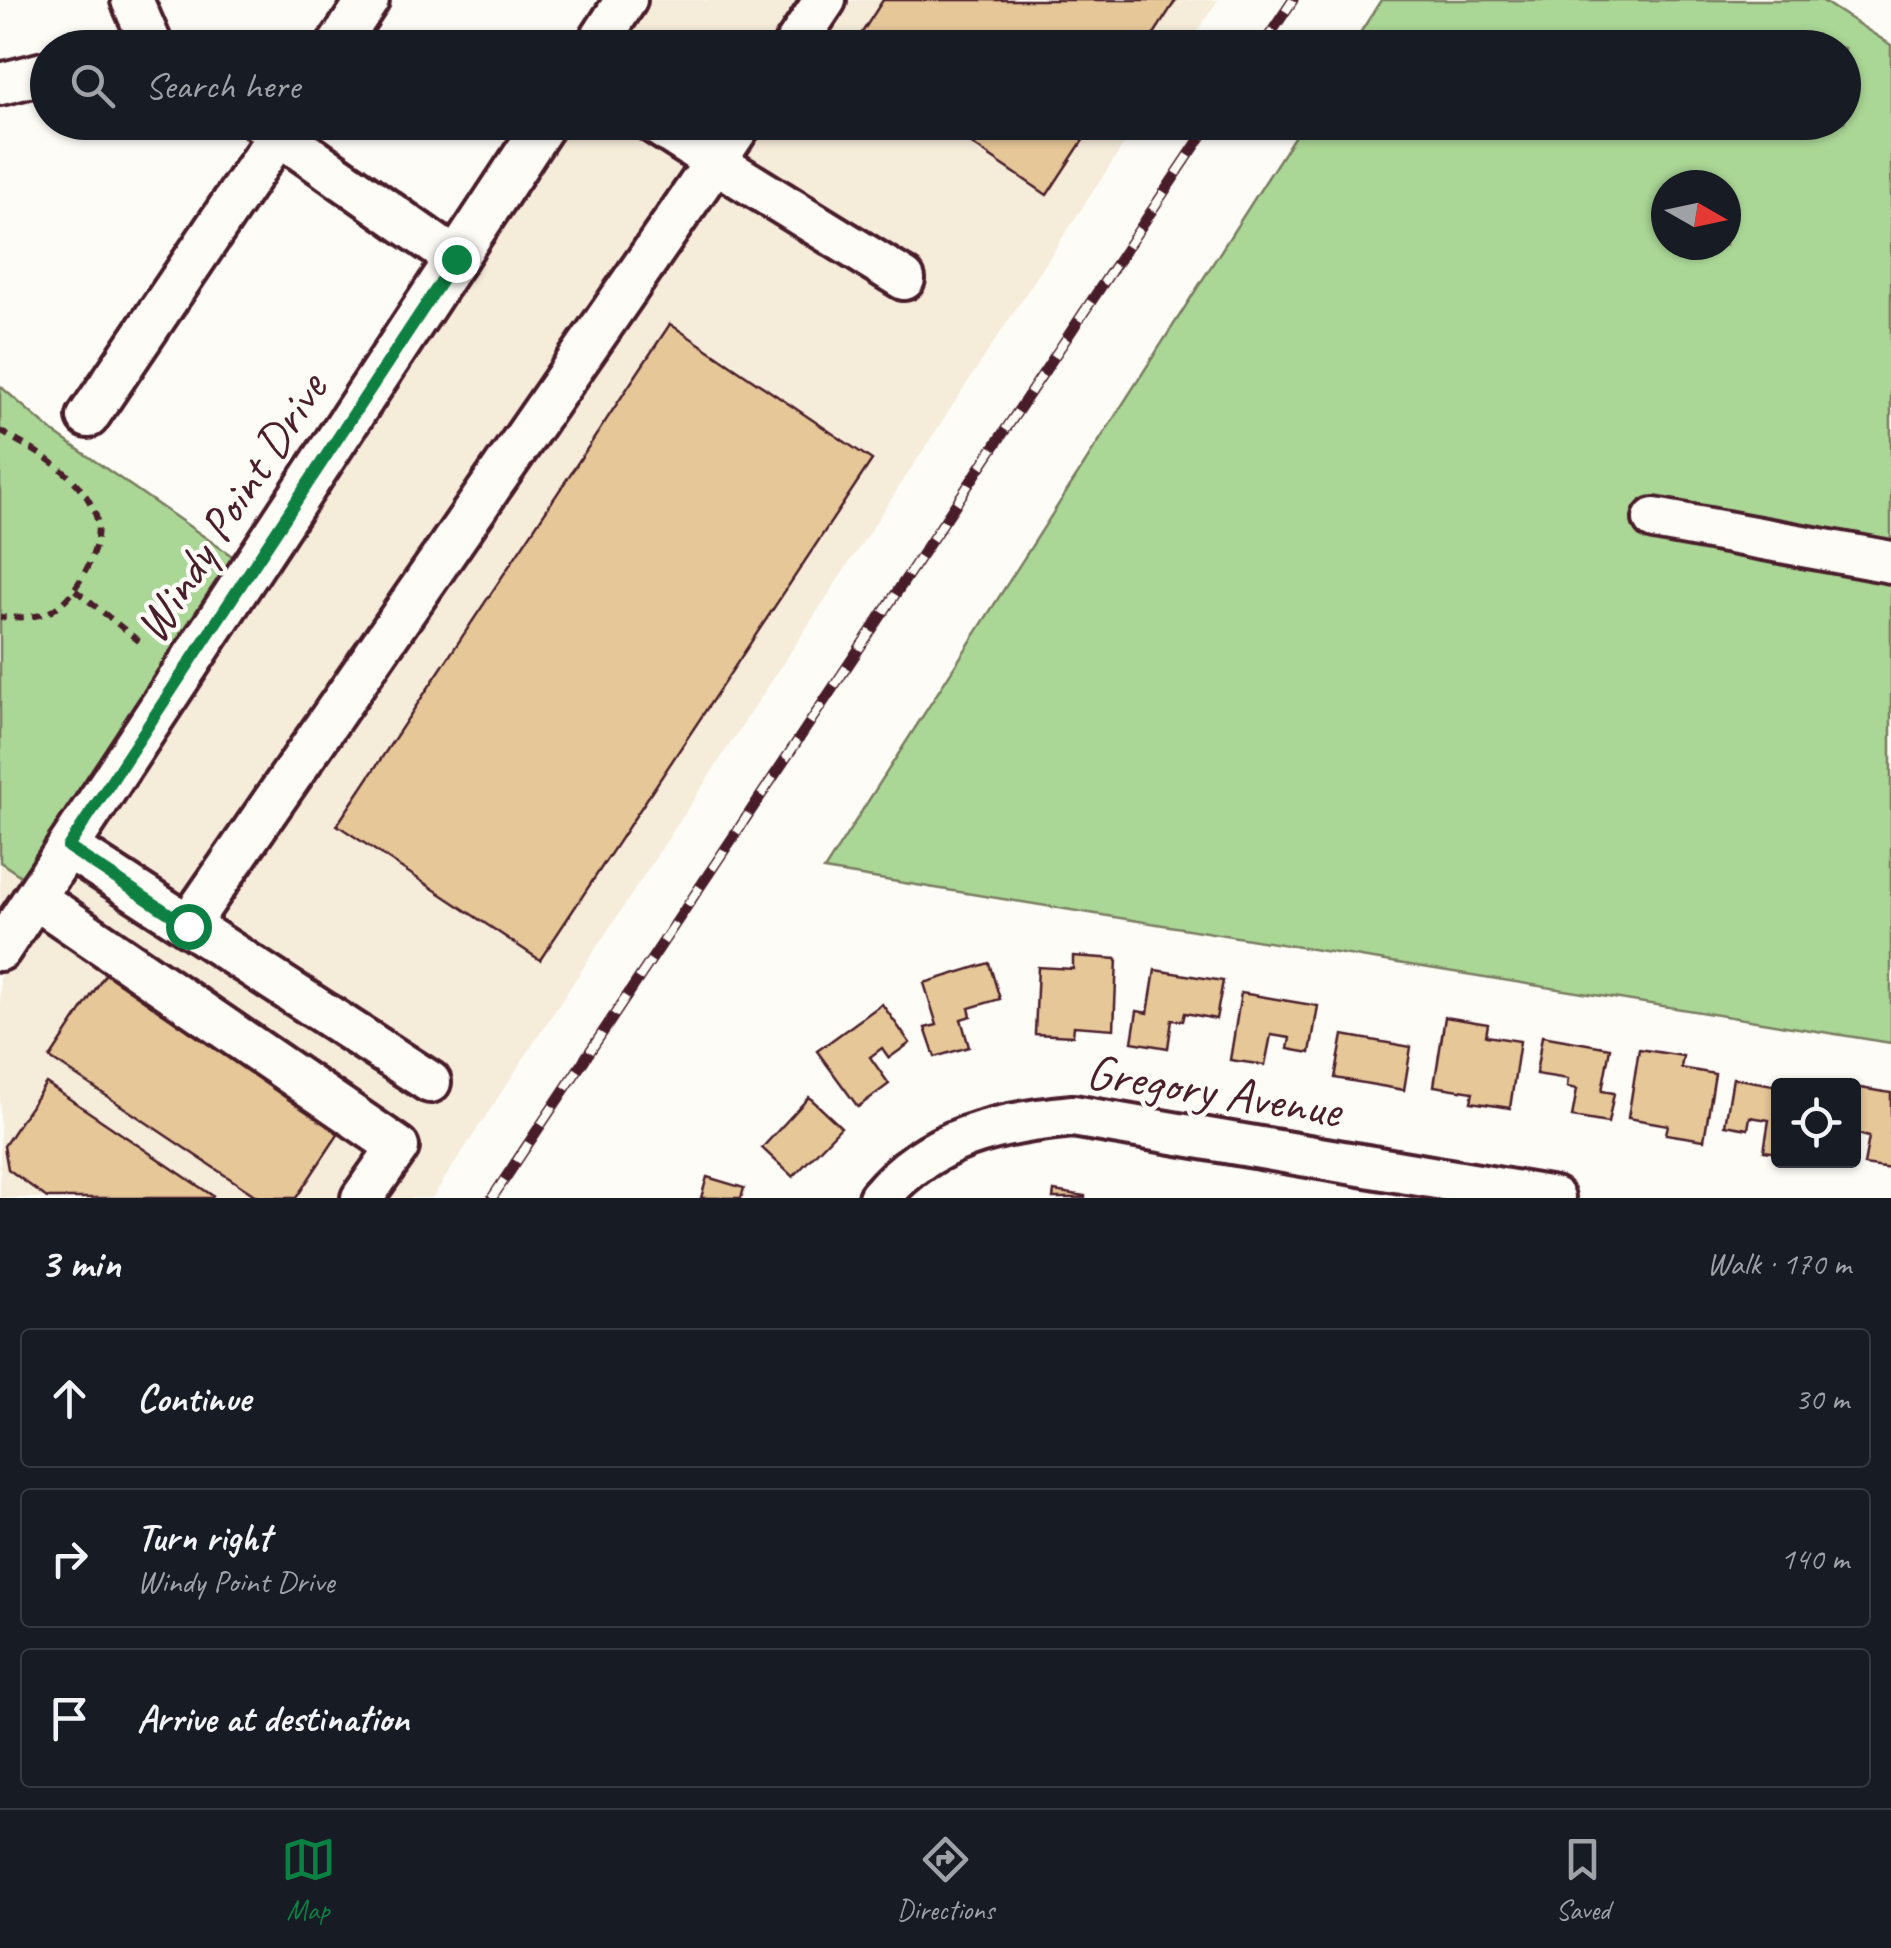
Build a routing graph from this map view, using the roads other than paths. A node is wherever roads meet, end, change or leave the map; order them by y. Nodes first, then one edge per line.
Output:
1 (132, 0) edge
2 (368, 0) edge
3 (626, 0) edge
4 (824, 0) edge
5 (144, 30) edge
6 (348, 30) edge
7 (607, 30) edge
8 (805, 30) edge
9 (30, 76) edge
10 (0, 84) edge
11 (268, 140) edge
12 (294, 140) edge
13 (534, 140) edge
14 (681, 140) edge
15 (730, 140) edge
16 (716, 162) junction
17 (456, 259) junction
18 (904, 279) dead end
19 (88, 417) dead end
20 (1654, 519) dead end
21 (1891, 562) edge
22 (68, 847) junction
23 (19, 904) edge
24 (188, 926) junction
25 (0, 950) edge
26 (430, 1082) dead end
27 (362, 1198) edge
28 (879, 1198) edge
29 (1554, 1198) edge

1 - 5 street
2 - 6 street
3 - 7 street
4 - 8 street
9 - 10 street
11 - 19 street
12 - 17 street
13 - 17 street, Windy Point Drive
14 - 16 street
15 - 16 street
16 - 18 street
16 - 24 street
17 - 22 street, Windy Point Drive
20 - 21 street
22 - 23 street, Windy Point Drive
22 - 24 street
23 - 25 street, Windy Point Drive
23 - 27 street
24 - 26 street
28 - 29 street, Gregory Avenue

